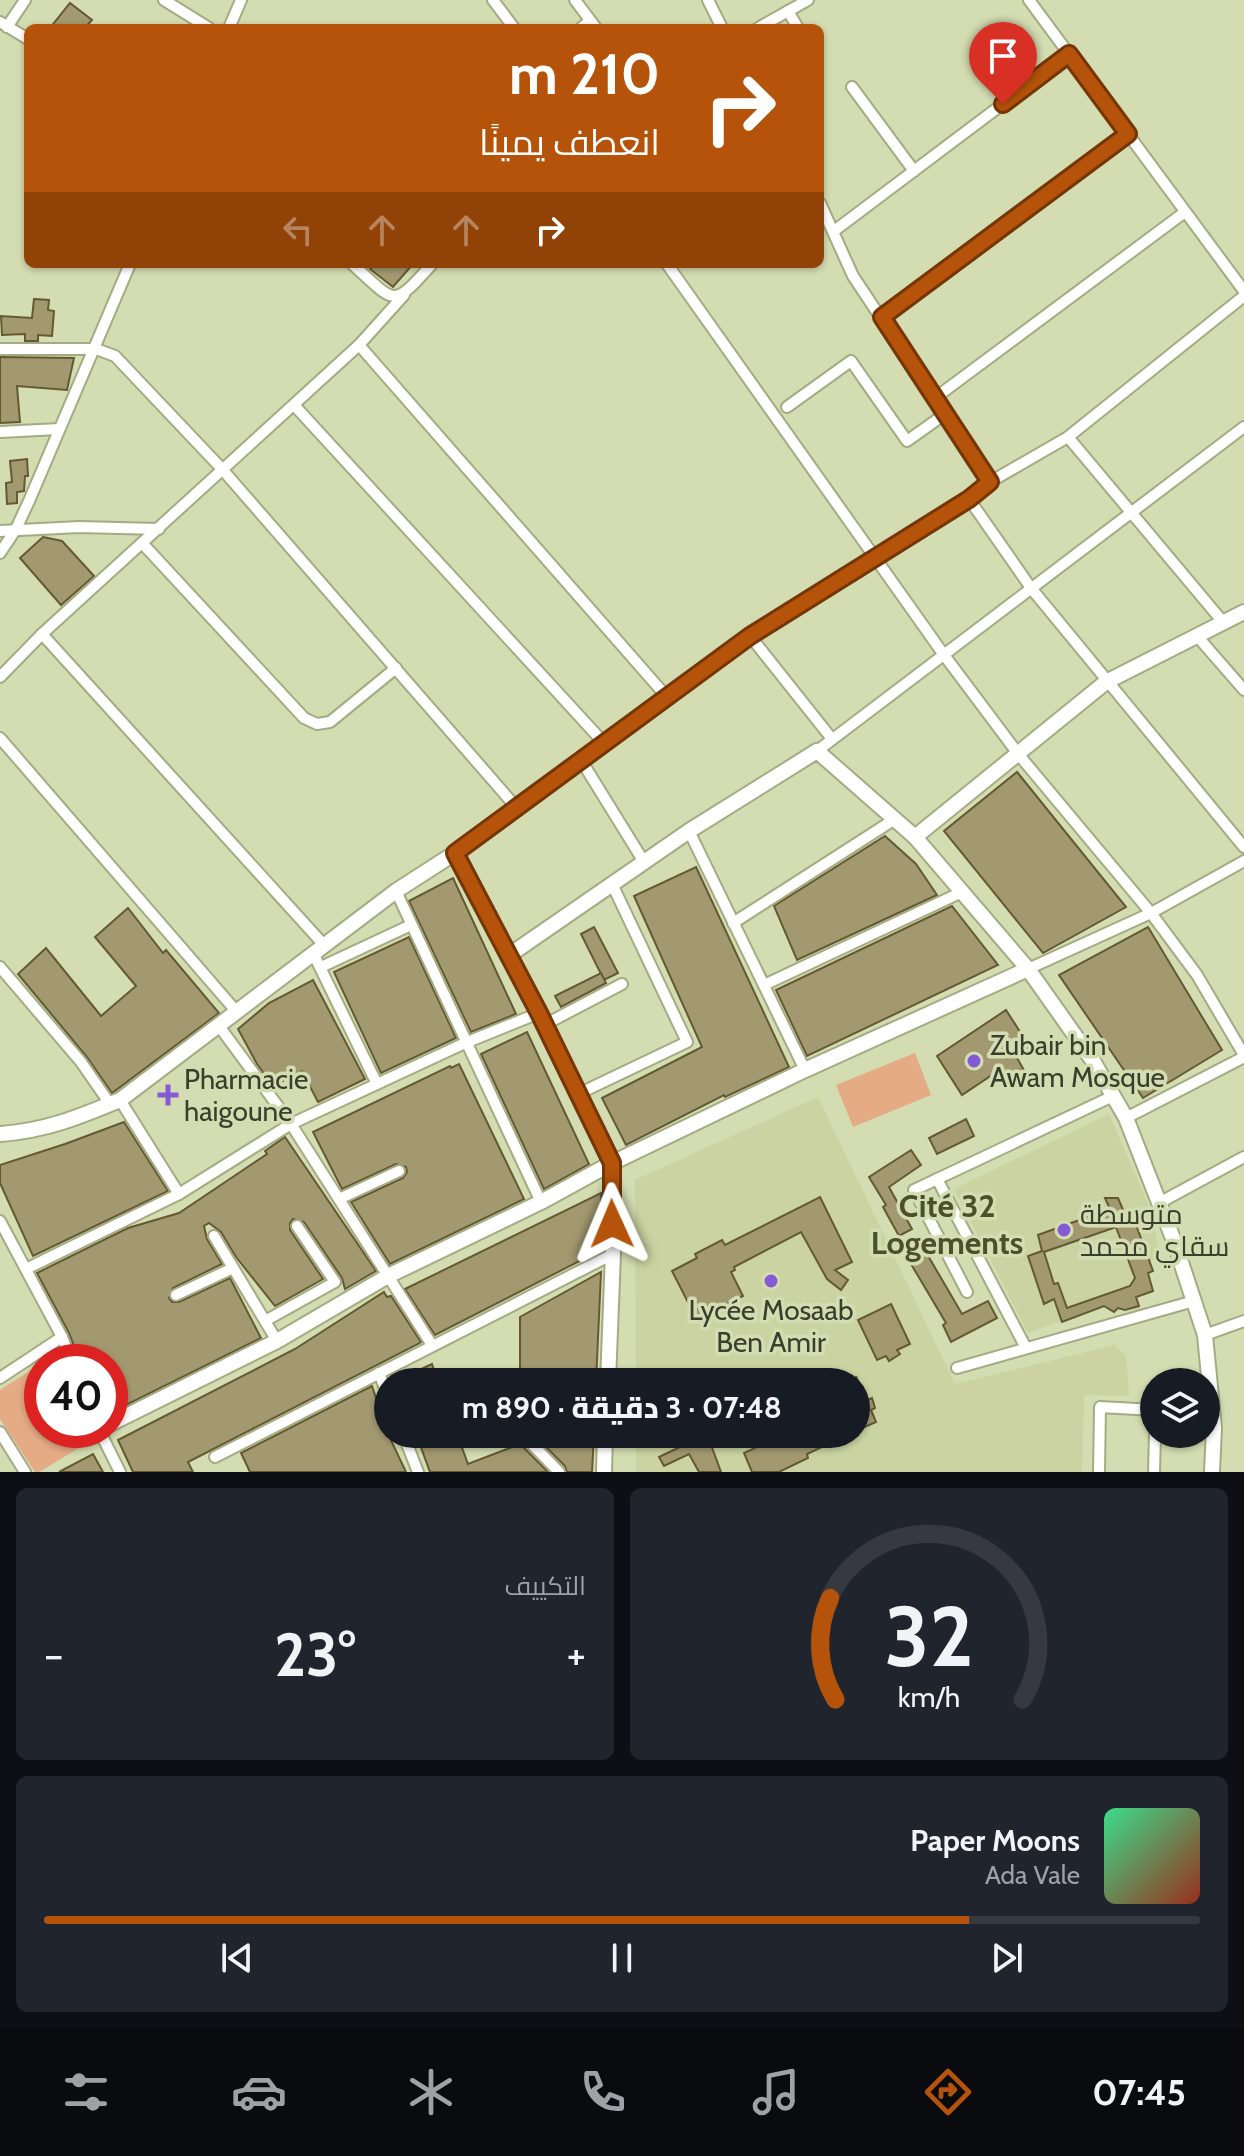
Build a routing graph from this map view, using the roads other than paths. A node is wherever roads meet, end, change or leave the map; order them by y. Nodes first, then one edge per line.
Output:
1 (25, 0) edge
2 (164, 0) edge
3 (241, 0) edge
4 (493, 0) edge
5 (575, 0) edge
6 (708, 0) edge
7 (808, 0) edge
8 (1029, 0) edge
9 (788, 11) junction
10 (4, 24) edge
11 (203, 24) edge
12 (231, 24) edge
13 (511, 24) edge
14 (593, 24) edge
15 (720, 24) edge
16 (765, 24) edge
17 (796, 24) edge
18 (24, 36) edge
19 (1069, 54) junction
20 (852, 87) dead end
21 (1128, 134) junction
22 (914, 171) junction
23 (824, 211) edge
24 (1185, 212) junction
25 (834, 231) junction
26 (128, 268) edge
27 (357, 268) edge
28 (428, 268) edge
29 (670, 268) edge
30 (1244, 293) edge
31 (404, 295) junction
32 (882, 317) junction
33 (359, 345) junction
34 (0, 349) edge
35 (96, 349) junction
36 (935, 398) junction
37 (294, 405) junction
38 (787, 407) dead end
39 (945, 414) junction
40 (1244, 427) edge
41 (59, 429) junction
42 (0, 432) edge
43 (1068, 437) junction
44 (222, 469) junction
45 (990, 482) junction
46 (969, 499) junction
47 (1130, 513) junction
48 (16, 529) junction
49 (159, 529) junction
50 (0, 531) edge
51 (143, 544) junction
52 (0, 553) edge
53 (873, 557) junction
54 (1031, 588) junction
55 (1244, 612) edge
56 (1223, 622) junction
57 (42, 634) junction
58 (750, 636) junction
59 (1197, 636) junction
60 (944, 655) junction
61 (396, 668) junction
62 (0, 677) edge
63 (1106, 682) junction
64 (1244, 690) edge
65 (666, 696) junction
66 (0, 738) edge
67 (832, 739) junction
68 (604, 743) junction
69 (817, 751) junction
70 (1019, 755) junction
71 (581, 760) junction
72 (516, 807) junction
73 (895, 819) junction
74 (689, 831) junction
75 (915, 837) junction
76 (1244, 847) edge
77 (455, 853) junction
78 (1244, 861) edge
79 (644, 862) junction
80 (612, 884) junction
81 (396, 891) junction
82 (962, 892) junction
83 (1151, 913) junction
84 (733, 923) junction
85 (411, 925) junction
86 (318, 949) junction
87 (508, 956) junction
88 (0, 967) edge
89 (321, 967) junction
90 (1028, 969) junction
91 (622, 984) dead end
92 (764, 985) junction
93 (236, 1011) junction
94 (541, 1019) junction
95 (219, 1026) junction
96 (465, 1043) junction
97 (1244, 1056) edge
98 (805, 1070) junction
99 (377, 1084) junction
100 (578, 1094) junction
101 (1113, 1096) junction
102 (115, 1102) junction
103 (1126, 1118) junction
104 (291, 1124) junction
105 (1, 1133) edge
106 (1244, 1157) edge
107 (612, 1163) junction
108 (399, 1171) dead end
109 (937, 1179) junction
110 (179, 1194) junction
111 (339, 1199) junction
112 (541, 1202) junction
113 (1159, 1203) junction
114 (0, 1221) edge
115 (297, 1226) dead end
116 (214, 1236) dead end
117 (613, 1254) junction
118 (233, 1268) junction
119 (26, 1269) junction
120 (388, 1276) junction
121 (967, 1292) dead end
122 (176, 1295) dead end
123 (1194, 1301) junction
124 (265, 1321) junction
125 (1244, 1321) edge
126 (1205, 1335) junction
127 (62, 1337) junction
128 (277, 1341) junction
129 (65, 1344) edge
130 (432, 1345) junction
131 (1026, 1348) junction
132 (388, 1368) edge
133 (609, 1368) edge
134 (957, 1368) dead end
135 (374, 1376) edge
136 (0, 1378) edge
137 (1140, 1409) edge
138 (128, 1415) edge
139 (0, 1432) edge
140 (108, 1448) edge
141 (409, 1448) edge
142 (536, 1448) edge
143 (605, 1448) edge
144 (1155, 1448) edge
145 (215, 1457) dead end
146 (25, 1472) edge
147 (120, 1472) edge
148 (418, 1472) edge
149 (559, 1472) edge
150 (604, 1472) edge
151 (1099, 1472) edge
152 (1154, 1472) edge
153 (1212, 1472) edge

1 - 10 street
2 - 11 street
3 - 12 street
4 - 13 street
5 - 14 street
6 - 15 street
7 - 9 street
8 - 19 street
9 - 16 street
9 - 17 street
10 - 18 street
19 - 21 street
19 - 22 street
20 - 22 street
21 - 24 street
21 - 32 street
22 - 25 street
23 - 25 street
24 - 30 street
24 - 36 street
25 - 32 street
26 - 35 street
27 - 31 street
28 - 31 street
29 - 53 street
30 - 43 street
31 - 33 street
32 - 36 street
33 - 37 street
33 - 65 street
34 - 35 street
35 - 41 street
35 - 44 street
36 - 39 street
37 - 44 street
37 - 68 street
38 - 39 street
39 - 45 street
40 - 47 street
41 - 42 street
41 - 48 street
43 - 45 street
43 - 47 street
44 - 49 street
44 - 61 street
45 - 46 street
46 - 53 street
46 - 54 street
47 - 54 street
47 - 56 street
48 - 49 street
48 - 50 street
48 - 52 street
49 - 51 street
51 - 57 street
51 - 61 street
53 - 58 street
53 - 60 street
54 - 60 street
54 - 63 street
55 - 56 street
56 - 59 street
57 - 62 street
57 - 86 street
58 - 65 street
58 - 67 street
59 - 63 street
59 - 64 street
60 - 67 street
60 - 70 street
61 - 72 street
63 - 70 street
63 - 76 street
65 - 68 street
66 - 93 street
67 - 69 street
68 - 71 street
69 - 73 street
69 - 74 street
70 - 75 street
70 - 83 street
71 - 72 street
71 - 79 street
72 - 77 street
73 - 75 street
73 - 84 street
74 - 79 street
74 - 84 street
75 - 82 street
77 - 81 street
77 - 87 street
78 - 83 street
79 - 80 street
80 - 87 street
80 - 100 street
81 - 85 street
81 - 86 street
82 - 90 street
82 - 92 street
83 - 90 street
83 - 97 street
84 - 92 street
85 - 89 street
85 - 96 street
86 - 89 street
86 - 93 street
87 - 94 street
88 - 102 street
89 - 99 street
90 - 98 street
90 - 101 street
91 - 94 street
92 - 98 street
93 - 95 street
94 - 96 street
94 - 100 street
95 - 102 street
95 - 104 street
96 - 99 street
96 - 112 street
97 - 103 street
98 - 107 street
99 - 104 street
100 - 107 street
101 - 103 street
101 - 109 street
102 - 105 street
102 - 110 street
103 - 113 street
104 - 110 street
104 - 111 street
106 - 113 street
107 - 112 street
107 - 117 street
108 - 111 street
109 - 121 street
109 - 131 street
110 - 119 street
111 - 120 street
112 - 120 street
113 - 123 street
114 - 119 street
115 - 124 street
116 - 118 street
117 - 130 street
117 - 133 street
118 - 122 street
118 - 124 street
119 - 127 street
120 - 128 street
120 - 130 street
123 - 126 street
123 - 131 street
124 - 128 street
125 - 126 street
126 - 153 street
127 - 129 street
127 - 136 street
128 - 138 street
130 - 132 street
131 - 134 street
135 - 145 street
137 - 151 street
139 - 146 street
140 - 147 street
141 - 148 street
142 - 149 street
143 - 150 street
144 - 152 street

